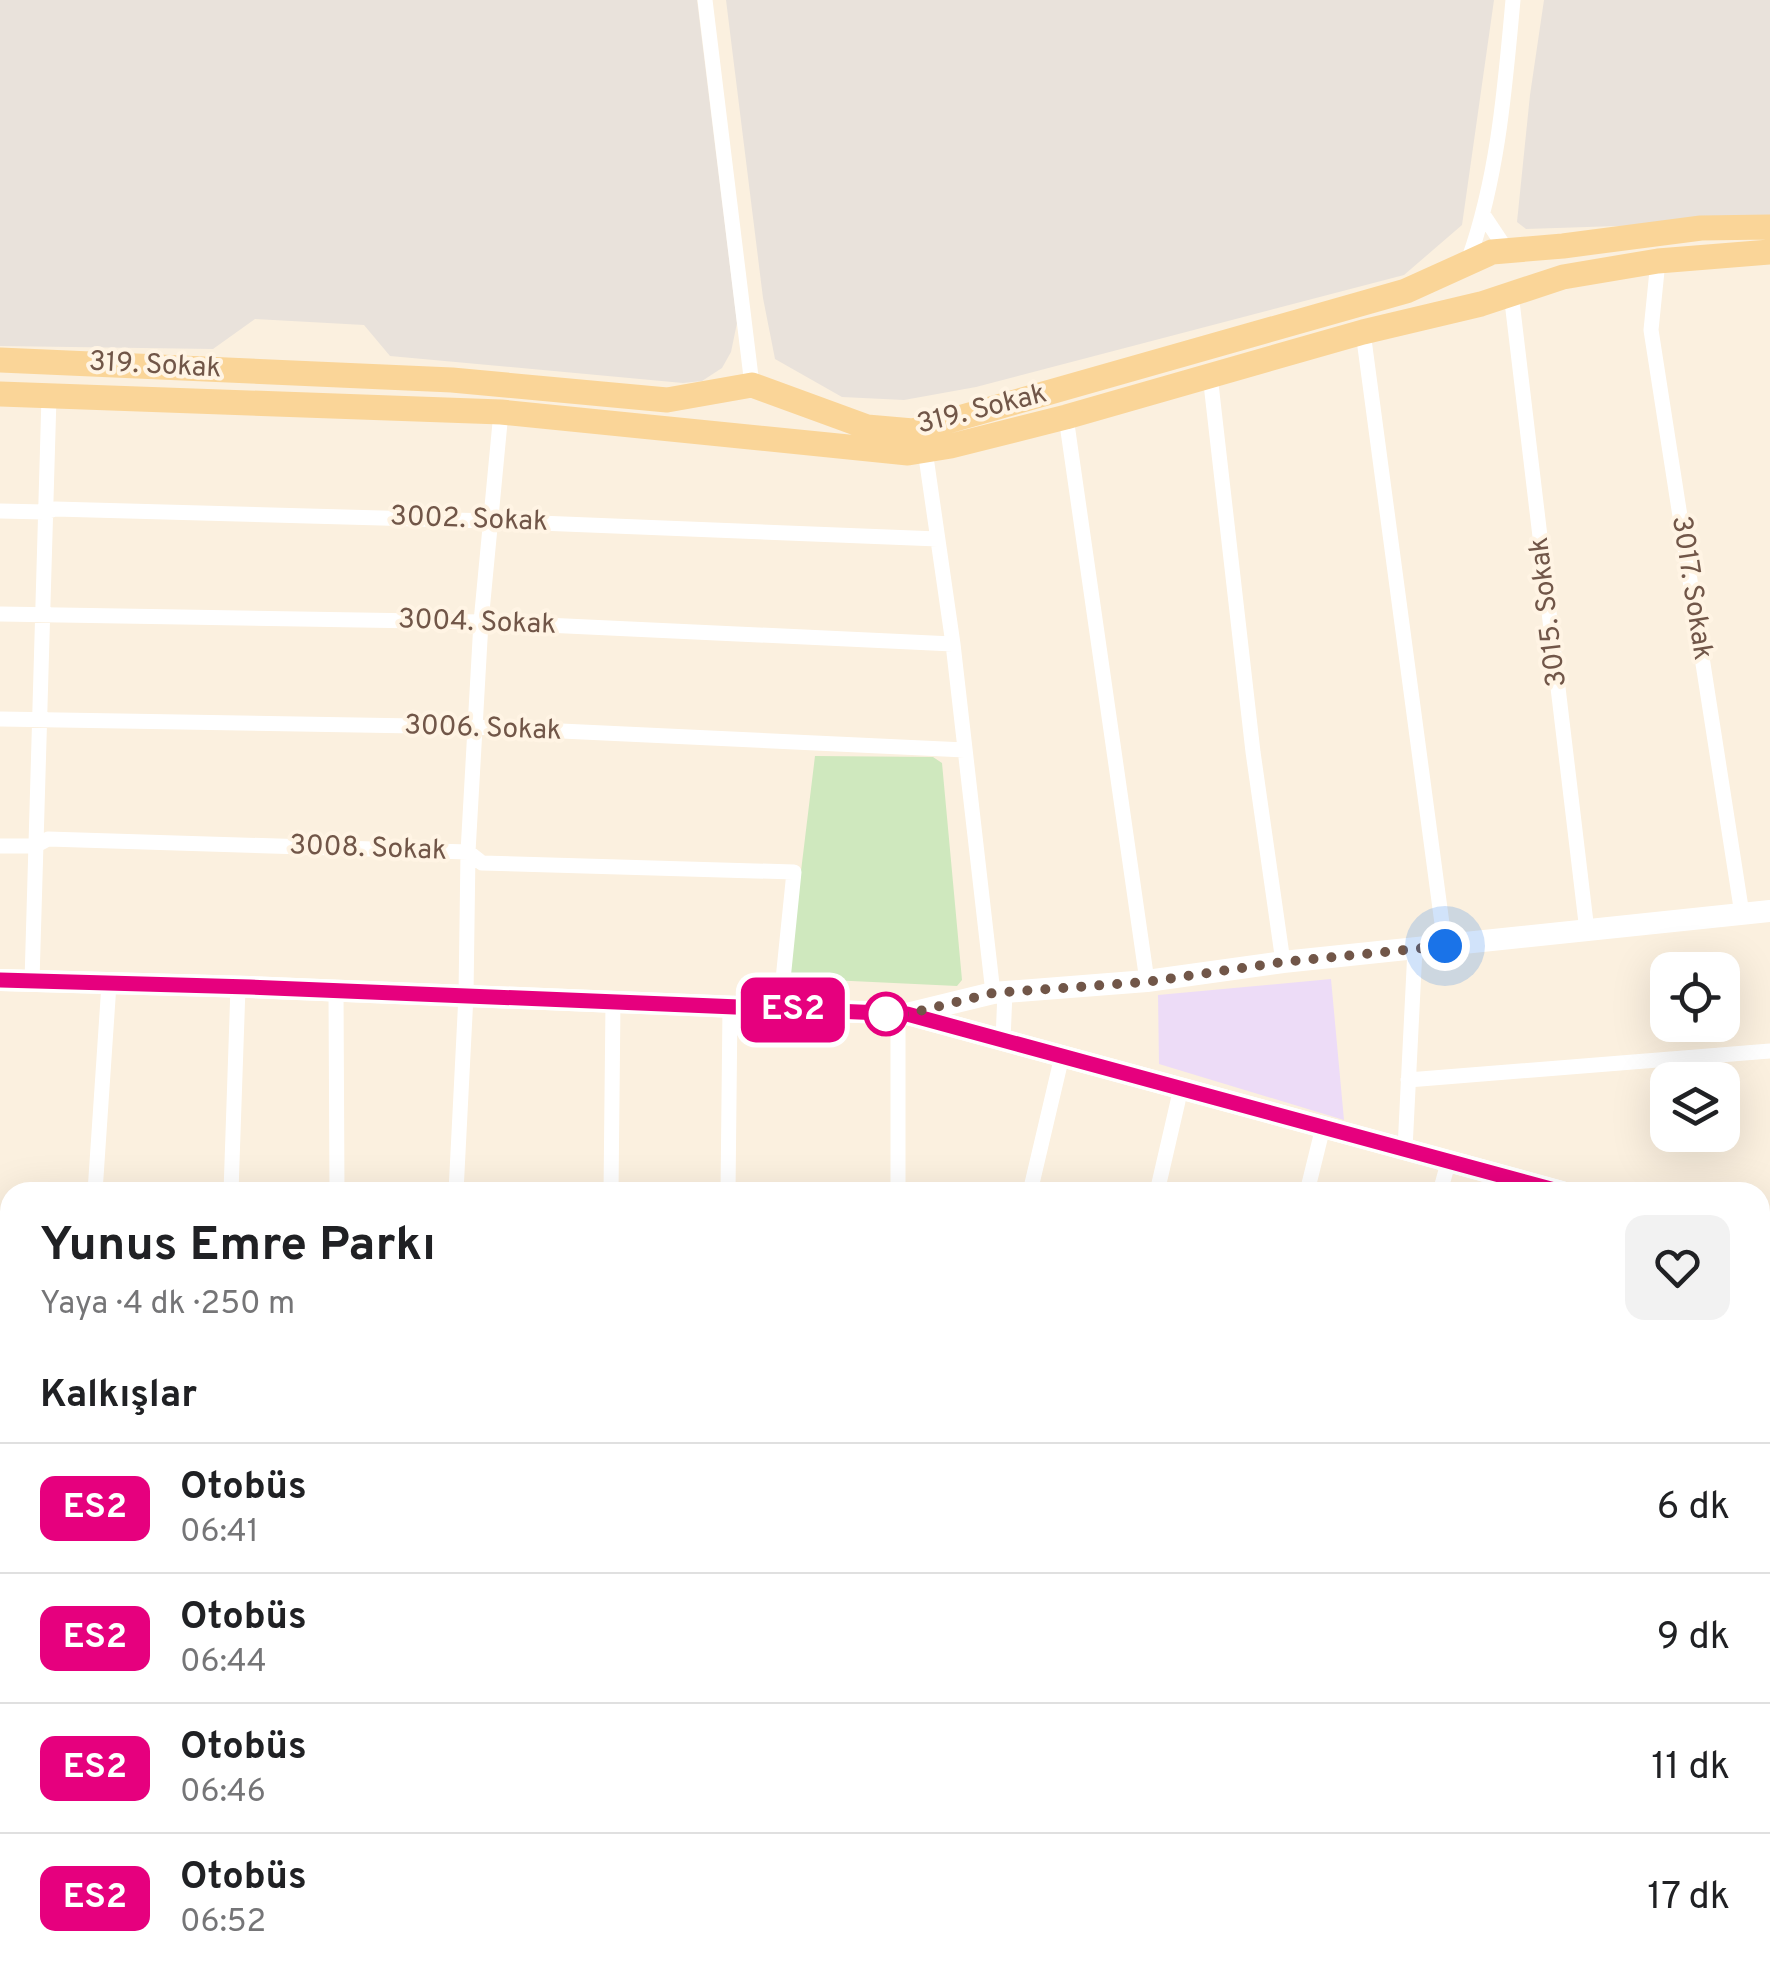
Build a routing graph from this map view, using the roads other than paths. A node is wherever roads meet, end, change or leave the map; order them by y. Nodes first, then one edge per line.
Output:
1 (706, 0) edge
2 (1513, 0) edge
3 (1484, 216) junction
4 (1770, 227) edge
5 (1506, 249) junction
6 (1770, 252) edge
7 (1658, 260) junction
8 (1468, 261) junction
9 (1511, 294) junction
10 (1481, 304) junction
11 (1364, 332) junction
12 (0, 360) edge
13 (1210, 374) junction
14 (758, 386) junction
15 (724, 390) junction
16 (0, 394) edge
17 (49, 396) junction
18 (501, 412) junction
19 (1066, 417) junction
20 (725, 435) junction
21 (758, 438) junction
22 (925, 450) junction
23 (0, 511) edge
24 (45, 512) junction
25 (490, 520) junction
26 (938, 539) junction
27 (0, 614) edge
28 (42, 616) junction
29 (481, 622) junction
30 (953, 644) junction
31 (0, 719) edge
32 (39, 720) junction
33 (475, 727) junction
34 (965, 750) junction
35 (0, 846) edge
36 (35, 846) junction
37 (468, 852) junction
38 (1770, 911) edge
39 (1742, 914) junction
40 (1586, 931) junction
41 (1445, 946) junction
42 (1415, 948) junction
43 (1283, 962) junction
44 (0, 980) edge
45 (32, 981) junction
46 (1146, 982) junction
47 (109, 984) junction
48 (238, 987) junction
49 (336, 990) junction
50 (999, 992) junction
51 (466, 996) junction
52 (613, 1002) junction
53 (730, 1007) junction
54 (780, 1009) junction
55 (903, 1014) junction
56 (1003, 1040) junction
57 (1770, 1051) edge
58 (1062, 1056) junction
59 (1408, 1080) junction
60 (1180, 1088) junction
61 (1323, 1127) junction
62 (1405, 1150) junction
63 (1448, 1162) junction
64 (97, 1182) edge
65 (231, 1182) edge
66 (337, 1182) edge
67 (457, 1182) edge
68 (610, 1182) edge
69 (728, 1182) edge
70 (898, 1182) edge
71 (1032, 1182) edge
72 (1160, 1182) edge
73 (1310, 1182) edge
74 (1443, 1182) edge
75 (1524, 1182) edge

1 - 14 street
2 - 3 street
3 - 5 street
3 - 8 street
4 - 5 main road, 319. Sokak
5 - 8 main road, 319. Sokak
5 - 9 main road
6 - 7 main road, 319. Sokak
7 - 9 main road, 319. Sokak
7 - 39 street, 3017. Sokak
8 - 10 main road
8 - 14 main road, 319. Sokak
9 - 10 main road, 319. Sokak
9 - 40 street, 3015. Sokak
10 - 11 main road, 319. Sokak
11 - 13 main road, 319. Sokak
11 - 41 street
12 - 15 main road, 319. Sokak
13 - 19 main road, 319. Sokak
13 - 43 street
14 - 15 main road, 319. Sokak
14 - 21 main road
15 - 20 main road
16 - 17 main road, 319. Sokak
17 - 18 main road, 319. Sokak
17 - 24 street
18 - 20 main road, 319. Sokak
18 - 25 street
19 - 22 main road, 319. Sokak
19 - 46 street
20 - 21 main road, 319. Sokak
21 - 22 main road, 319. Sokak
22 - 26 street
23 - 24 street, 3002. Sokak
24 - 25 street, 3002. Sokak
24 - 28 street
25 - 26 street, 3002. Sokak
25 - 29 street
26 - 30 street
27 - 28 street, 3004. Sokak
28 - 29 street, 3004. Sokak
28 - 32 street
29 - 30 street, 3004. Sokak
29 - 33 street
30 - 34 street
31 - 32 street, 3006. Sokak
32 - 33 street, 3006. Sokak
32 - 36 street
33 - 34 street, 3006. Sokak
33 - 37 street
34 - 50 street
35 - 36 street, 3008. Sokak
36 - 37 street, 3008. Sokak
36 - 45 street
37 - 51 street
37 - 54 street, 3008. Sokak
38 - 39 main road
39 - 40 main road
40 - 41 main road
41 - 42 main road
42 - 43 main road
42 - 59 street
43 - 46 main road
44 - 45 main road
45 - 47 main road
46 - 50 main road
47 - 48 main road
47 - 64 street
48 - 49 main road
48 - 65 street
49 - 51 main road
49 - 66 street
50 - 55 main road
50 - 56 street
51 - 52 main road
51 - 67 street
52 - 53 main road
52 - 68 street
53 - 54 main road
53 - 69 street
54 - 55 main road
55 - 56 main road
55 - 70 street
56 - 58 main road
57 - 59 street
58 - 60 main road
58 - 71 street
59 - 62 street
60 - 61 main road
60 - 72 street
61 - 62 main road
61 - 73 street
62 - 63 main road
63 - 74 street
63 - 75 main road

